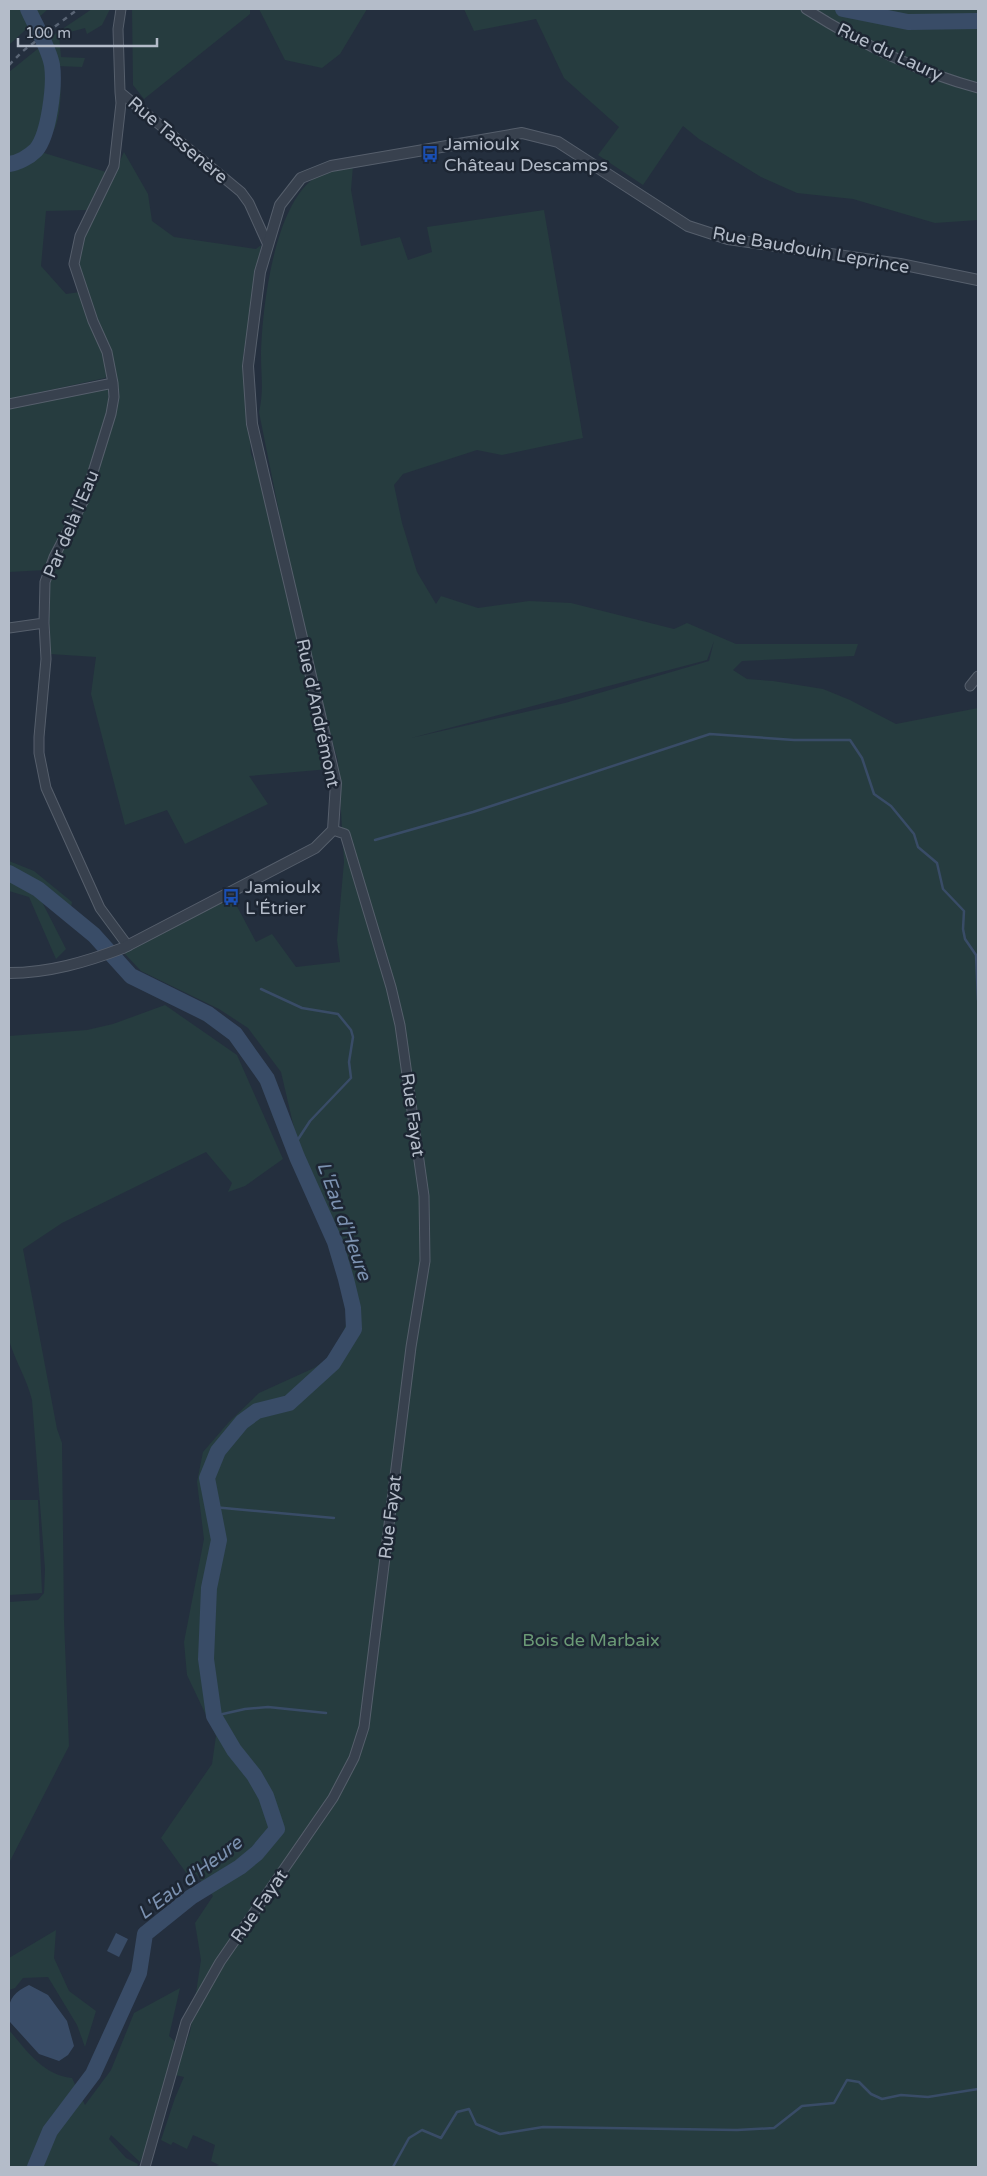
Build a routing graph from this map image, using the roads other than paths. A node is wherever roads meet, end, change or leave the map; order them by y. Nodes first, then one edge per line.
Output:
1 (121, 9) edge
2 (806, 9) edge
3 (978, 88) edge
4 (120, 92) junction
5 (268, 245) junction
6 (978, 280) edge
7 (113, 383) junction
8 (9, 404) edge
9 (44, 624) junction
10 (9, 628) edge
11 (978, 676) edge
12 (970, 686) dead end
13 (333, 830) junction
14 (126, 947) junction
15 (9, 974) edge
16 (145, 2167) edge

1 - 4 street
2 - 3 street, Rue du Laury
4 - 5 street, Rue Tassenère
4 - 7 street, Rue Tassenère
5 - 6 street, Rue Baudouin Leprince
5 - 13 street, Rue d'Andrémont
7 - 8 street
7 - 9 street, Par delà l'Eau
9 - 10 street
9 - 14 street, Par delà l'Eau
11 - 12 street
13 - 14 street
13 - 16 street, Rue Fayat
14 - 15 street

